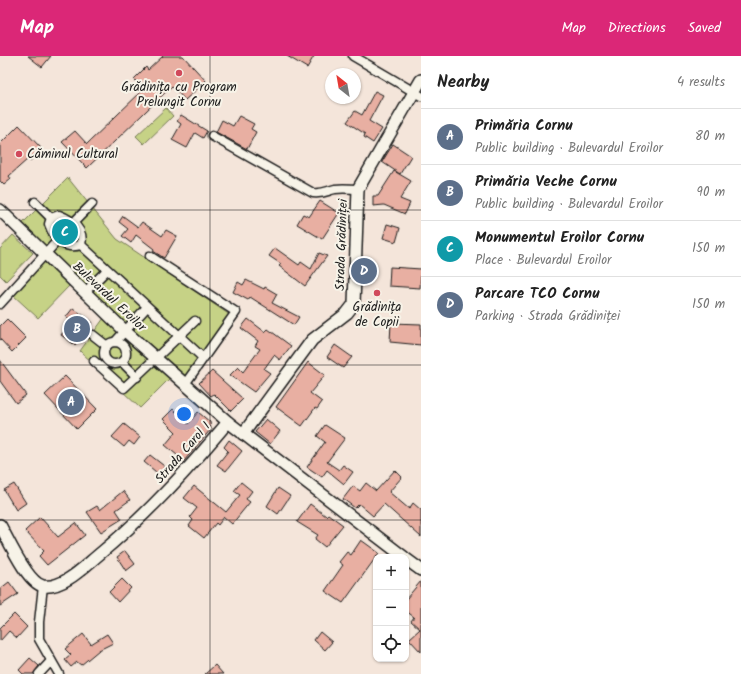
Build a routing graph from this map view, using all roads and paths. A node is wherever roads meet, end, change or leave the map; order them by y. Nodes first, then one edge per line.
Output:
1 (353, 56) edge
2 (421, 80) edge
3 (418, 94) edge
4 (212, 136) dead end
5 (358, 189) junction
6 (35, 202) dead end
7 (92, 204) dead end
8 (0, 210) edge
9 (51, 218) junction
10 (74, 223) junction
11 (58, 240) junction
12 (81, 245) junction
13 (45, 255) junction
14 (150, 256) dead end
15 (107, 270) junction
16 (84, 292) junction
17 (0, 304) edge
18 (147, 307) junction
19 (195, 322) dead end
20 (125, 331) junction
21 (93, 335) dead end
22 (180, 336) junction
23 (111, 344) junction
24 (201, 356) dead end
25 (156, 360) junction
26 (94, 361) dead end
27 (122, 362) junction
28 (137, 377) junction
29 (185, 384) junction
30 (228, 422) junction
31 (243, 434) junction
32 (0, 525) edge
33 (400, 554) edge
34 (409, 561) edge
35 (421, 570) edge
36 (43, 586) junction
37 (51, 661) junction
38 (39, 674) edge
39 (59, 674) edge

1 - 3 street
2 - 3 main road, Strada Grădiniței
3 - 5 main road, Strada Grădiniței
4 - 5 street
5 - 31 main road, Strada Grădiniței
6 - 9 street
7 - 10 street
8 - 13 main road, Bulevardul Eroilor
9 - 10 street
9 - 11 street
10 - 12 street
11 - 12 street
11 - 13 street
12 - 15 street
13 - 16 main road, Bulevardul Eroilor
13 - 17 street
14 - 29 street
15 - 16 street
15 - 18 street
16 - 20 main road, Bulevardul Eroilor
18 - 20 street
18 - 22 street
19 - 22 street
20 - 23 street
20 - 25 main road, Bulevardul Eroilor
21 - 23 street
22 - 24 street
22 - 25 street
23 - 27 street
23 - 27 street
25 - 28 street
25 - 29 main road, Bulevardul Eroilor
26 - 28 street
27 - 28 street
29 - 30 main road, Bulevardul Eroilor
30 - 31 main road, Strada Carol I
30 - 36 main road, Strada Carol I
31 - 33 main road, Strada Carol I
32 - 36 main road
34 - 35 main road, Strada Carol I
36 - 37 street
37 - 38 street
37 - 39 street

